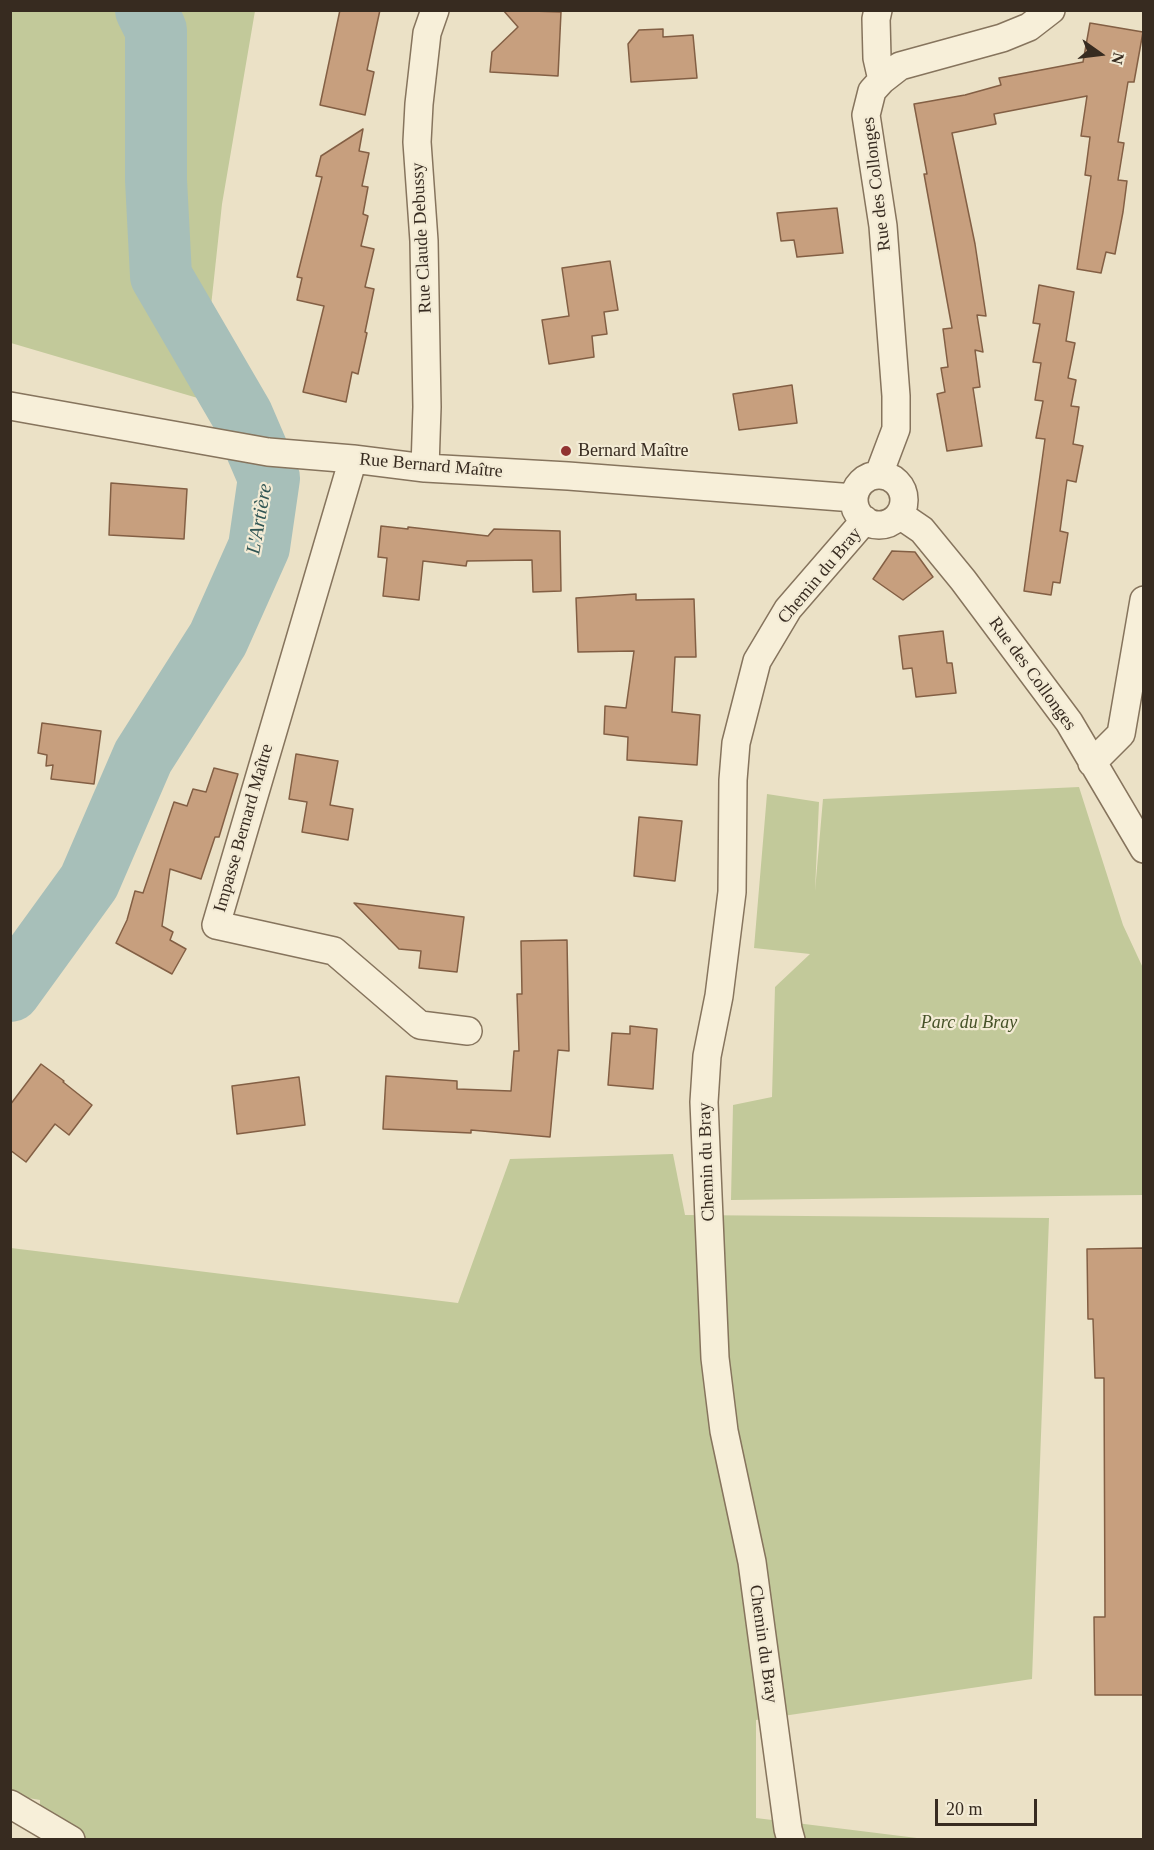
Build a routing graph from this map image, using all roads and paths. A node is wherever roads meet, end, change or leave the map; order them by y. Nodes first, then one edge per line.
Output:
1 (435, 10) edge
2 (878, 10) edge
3 (1051, 10) edge
4 (882, 80) junction
5 (10, 406) edge
6 (353, 459) junction
7 (424, 468) junction
8 (879, 474) junction
9 (860, 509) junction
10 (900, 515) junction
11 (1143, 600) edge
12 (1092, 763) junction
13 (1143, 849) edge
14 (468, 1031) dead end
15 (10, 1804) edge
16 (71, 1839) edge
17 (791, 1839) edge

1 - 7 street, Rue Claude Debussy
2 - 4 street
3 - 4 street, Rue des Collonges
4 - 8 street, Rue des Collonges
5 - 6 street, Rue Bernard Maître
6 - 7 street, Rue Bernard Maître
6 - 14 street, Impasse Bernard Maître
7 - 9 street, Rue Bernard Maître
8 - 9 street
8 - 10 street
9 - 10 street
9 - 17 street, Chemin du Bray
10 - 12 street, Rue des Collonges
11 - 12 street
12 - 13 street, Rue des Collonges
15 - 16 street

